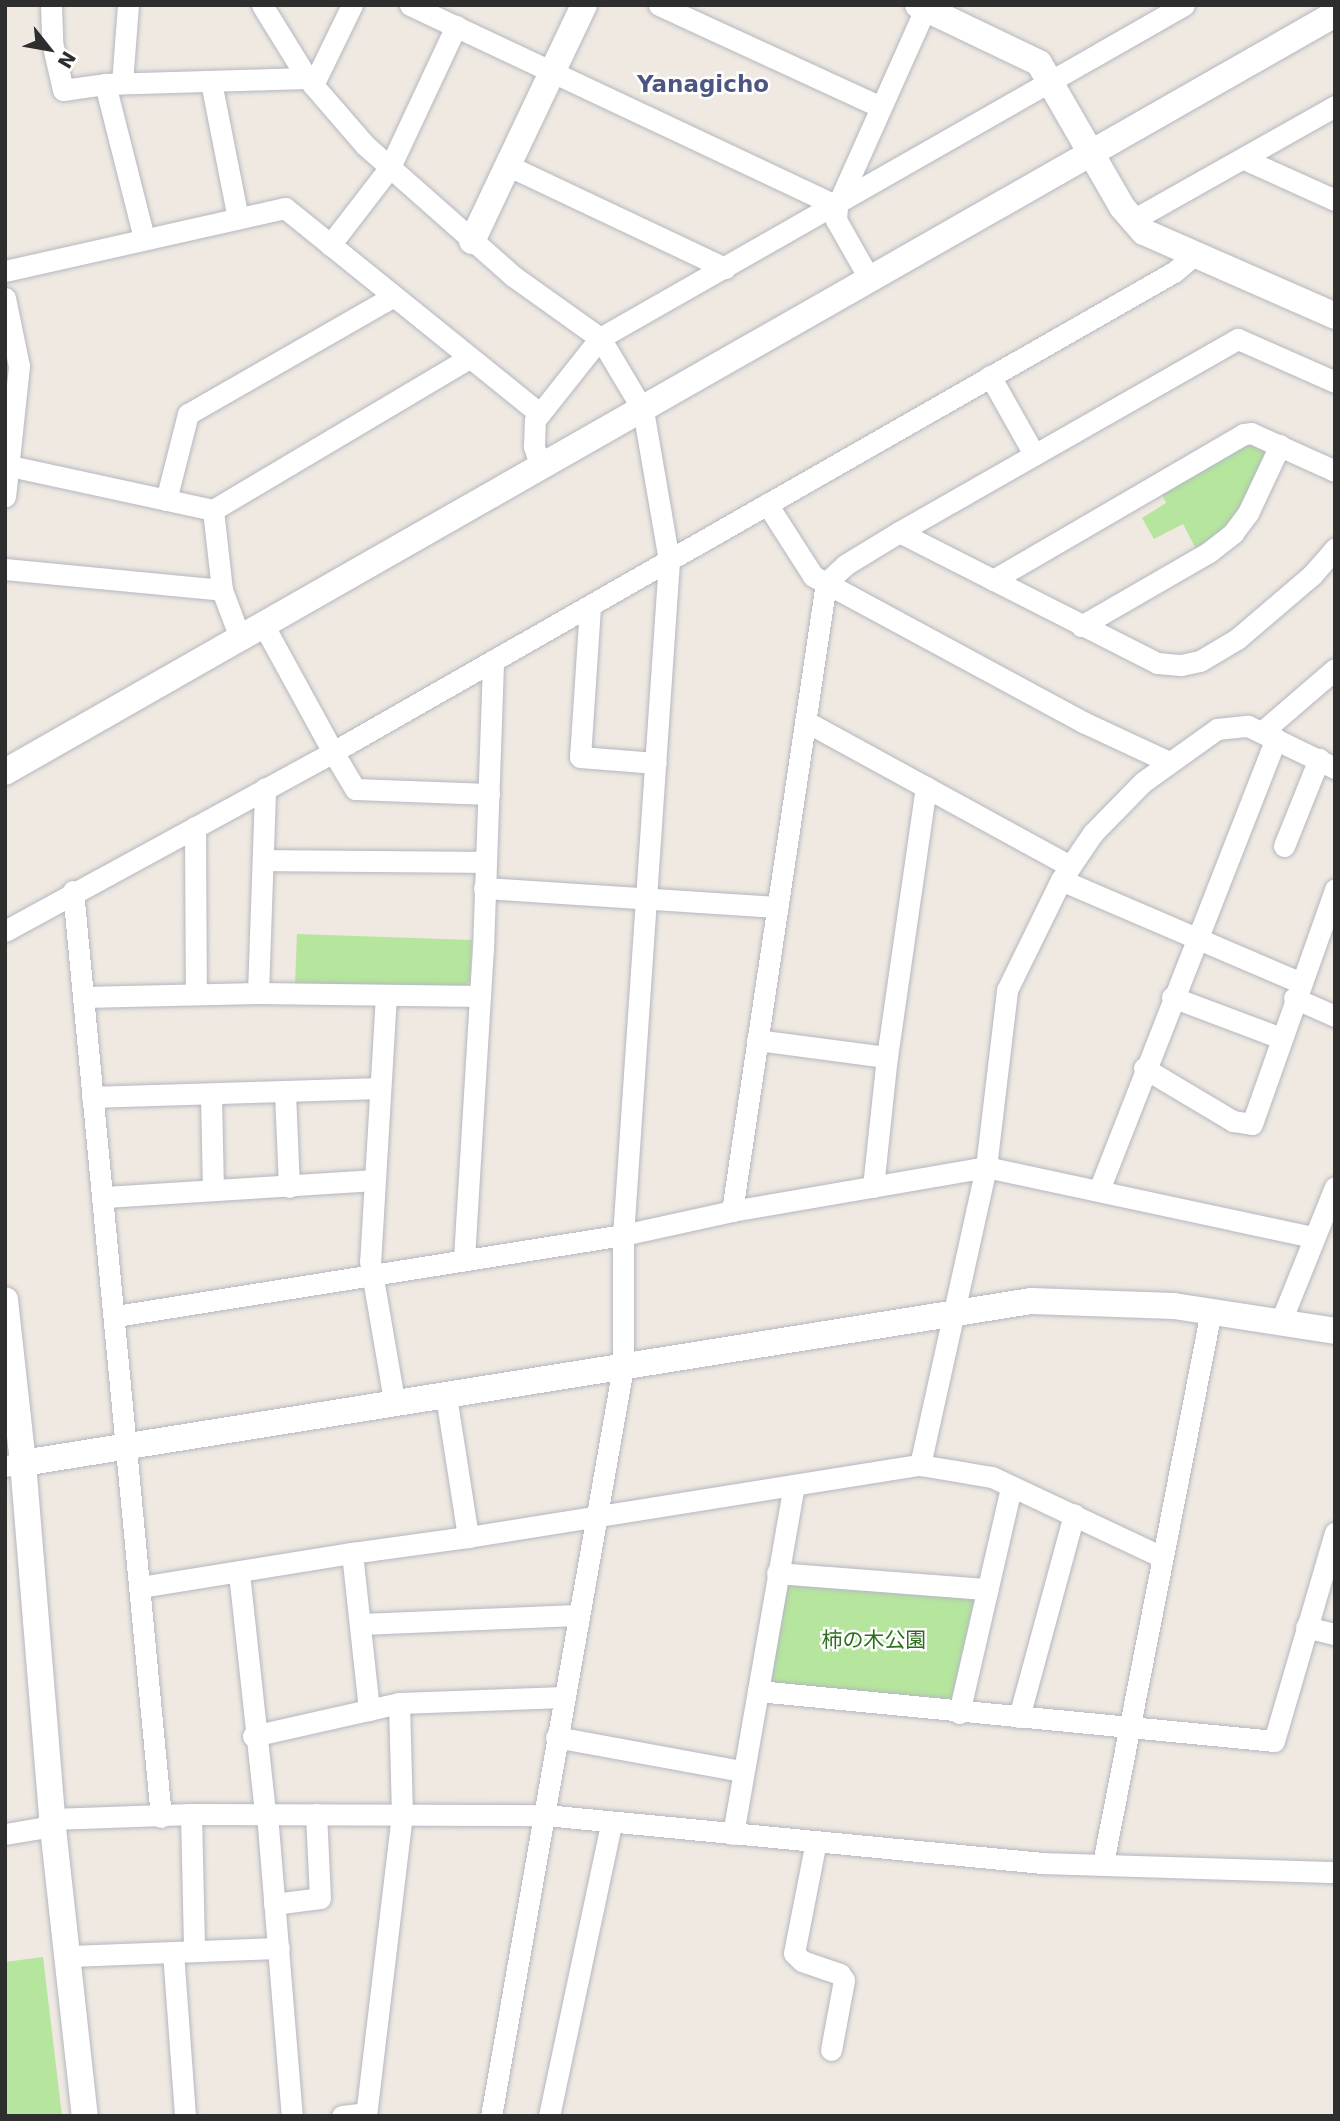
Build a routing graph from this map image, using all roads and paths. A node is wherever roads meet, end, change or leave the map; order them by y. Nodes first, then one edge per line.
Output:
1 (51, 5) edge
2 (128, 5) edge
3 (262, 5) edge
4 (352, 5) edge
5 (410, 5) edge
6 (584, 5) edge
7 (659, 5) edge
8 (923, 6) edge
9 (1180, 6) edge
10 (1329, 17) edge
11 (456, 26) junction
12 (552, 72) junction
13 (310, 81) junction
14 (211, 82) junction
15 (1052, 83) junction
16 (113, 84) junction
17 (879, 106) junction
18 (1335, 106) edge
19 (1091, 151) junction
20 (1244, 159) junction
21 (509, 166) junction
22 (390, 167) junction
23 (1335, 200) edge
24 (837, 206) junction
25 (238, 218) junction
26 (1131, 220) junction
27 (144, 239) junction
28 (472, 241) junction
29 (330, 245) junction
30 (1194, 254) junction
31 (725, 268) junction
32 (5, 271) edge
33 (869, 278) junction
34 (394, 296) junction
35 (5, 298) edge
36 (1335, 316) edge
37 (600, 338) junction
38 (469, 358) junction
39 (990, 376) junction
40 (1335, 382) edge
41 (643, 410) junction
42 (539, 414) junction
43 (1280, 445) junction
44 (1034, 454) junction
45 (10, 466) junction
46 (541, 468) junction
47 (1335, 471) edge
48 (5, 496) edge
49 (166, 500) junction
50 (767, 504) junction
51 (214, 510) junction
52 (899, 532) junction
53 (1335, 549) edge
54 (669, 561) junction
55 (5, 569) edge
56 (993, 580) junction
57 (826, 583) junction
58 (222, 590) junction
59 (590, 607) junction
60 (264, 626) junction
61 (1081, 626) junction
62 (240, 638) junction
63 (493, 660) junction
64 (1335, 669) edge
65 (805, 721) junction
66 (1269, 734) junction
67 (333, 752) junction
68 (1167, 761) junction
69 (656, 763) junction
70 (1327, 763) edge
71 (5, 772) edge
72 (926, 787) junction
73 (265, 788) junction
74 (489, 794) junction
75 (195, 827) junction
76 (1284, 846) dead end
77 (263, 860) junction
78 (484, 862) junction
79 (1066, 873) junction
80 (484, 888) junction
81 (1335, 889) edge
82 (73, 891) junction
83 (645, 898) junction
84 (777, 907) junction
85 (5, 932) edge
86 (1196, 937) junction
87 (1298, 990) junction
88 (258, 993) junction
89 (196, 995) junction
90 (386, 995) junction
91 (480, 996) junction
92 (83, 997) junction
93 (1172, 998) junction
94 (1335, 1016) edge
95 (1281, 1038) junction
96 (757, 1040) junction
97 (887, 1057) junction
98 (1144, 1068) junction
99 (378, 1088) junction
100 (285, 1092) junction
101 (211, 1095) junction
102 (92, 1097) junction
103 (986, 1167) junction
104 (372, 1180) junction
105 (873, 1186) junction
106 (289, 1187) junction
107 (1335, 1187) edge
108 (214, 1190) junction
109 (1099, 1190) junction
110 (104, 1197) junction
111 (732, 1211) junction
112 (1322, 1232) edge
113 (623, 1236) junction
114 (464, 1258) junction
115 (373, 1274) junction
116 (5, 1300) edge
117 (1211, 1311) junction
118 (953, 1314) junction
119 (116, 1315) junction
120 (1281, 1321) junction
121 (1335, 1331) edge
122 (8, 1343) edge
123 (623, 1367) junction
124 (446, 1396) junction
125 (395, 1405) junction
126 (128, 1446) junction
127 (14, 1464) edge
128 (920, 1465) junction
129 (794, 1486) junction
130 (1012, 1488) junction
131 (1074, 1514) junction
132 (595, 1516) junction
133 (1335, 1533) edge
134 (468, 1537) junction
135 (352, 1553) junction
136 (1162, 1557) junction
137 (239, 1573) junction
138 (777, 1573) junction
139 (141, 1587) junction
140 (987, 1589) junction
141 (578, 1615) junction
142 (360, 1624) junction
143 (1306, 1627) junction
144 (1335, 1634) edge
145 (758, 1691) junction
146 (564, 1698) junction
147 (399, 1703) junction
148 (369, 1710) junction
149 (959, 1713) junction
150 (1019, 1717) junction
151 (1126, 1729) junction
152 (253, 1736) junction
153 (556, 1737) junction
154 (742, 1771) junction
155 (191, 1814) junction
156 (266, 1814) junction
157 (316, 1814) junction
158 (545, 1815) junction
159 (402, 1816) junction
160 (161, 1817) junction
161 (53, 1823) junction
162 (611, 1824) junction
163 (5, 1834) edge
164 (733, 1834) junction
165 (816, 1841) junction
166 (1103, 1863) junction
167 (1335, 1872) edge
168 (274, 1904) junction
169 (279, 1948) junction
170 (183, 1951) junction
171 (68, 1956) junction
172 (831, 2050) dead end
173 (366, 2114) edge
174 (85, 2116) edge
175 (185, 2116) edge
176 (292, 2116) edge
177 (342, 2116) edge
178 (491, 2116) edge
179 (549, 2116) edge

1 - 16 street
2 - 16 street
3 - 13 street
4 - 13 street
5 - 11 street
6 - 12 street
7 - 17 street
8 - 15 street
8 - 17 street
9 - 15 street
10 - 19 street
11 - 12 street
11 - 22 street
12 - 21 street
12 - 24 street
13 - 14 street
13 - 22 street
14 - 16 street
14 - 25 street
15 - 19 street
15 - 24 street
16 - 27 street
17 - 24 street
18 - 20 street
19 - 26 street
19 - 33 street
20 - 23 street
20 - 26 street
21 - 28 street
21 - 31 street
22 - 28 street
22 - 29 street
24 - 31 street
24 - 33 street
25 - 27 street
25 - 29 street
26 - 30 street
27 - 32 street
28 - 37 street
29 - 34 street
30 - 36 street
30 - 39 street
31 - 37 street
33 - 41 street
34 - 38 street
34 - 49 street
35 - 45 street
37 - 41 street
37 - 42 street
38 - 42 street
38 - 51 street
39 - 44 street
39 - 50 street
40 - 44 street
41 - 46 street
41 - 54 street
42 - 46 street
43 - 47 street
43 - 56 street
43 - 61 street
44 - 52 street
45 - 48 street
45 - 49 street
46 - 60 street
49 - 51 street
50 - 54 street
50 - 57 street
51 - 58 street
52 - 56 street
52 - 57 street
53 - 61 street
54 - 59 street
54 - 69 street
55 - 58 street
56 - 61 street
57 - 65 street
57 - 68 street
58 - 62 street
59 - 63 street
59 - 69 street
60 - 62 street
60 - 67 street
62 - 71 street
63 - 67 street
63 - 74 street
64 - 66 street
65 - 72 street
65 - 84 street
66 - 68 street
66 - 70 street
66 - 86 street
67 - 73 street
67 - 74 street
68 - 79 street
69 - 83 street
70 - 76 street
72 - 79 street
72 - 97 street
73 - 75 street
73 - 77 street
74 - 78 street
75 - 82 street
75 - 89 street
77 - 78 street
77 - 88 street
78 - 80 street
79 - 86 street
79 - 103 street
80 - 83 street
80 - 91 street
81 - 87 street
82 - 85 street
82 - 92 street
83 - 84 street
83 - 113 street
84 - 96 street
86 - 87 street
86 - 93 street
87 - 94 street
87 - 95 street
88 - 89 street
88 - 90 street
89 - 92 street
90 - 91 street
90 - 99 street
91 - 114 street
92 - 102 street
93 - 95 street
93 - 98 street
95 - 98 street
96 - 97 street
96 - 111 street
97 - 105 street
98 - 109 street
99 - 100 street
99 - 104 street
100 - 101 street
100 - 106 street
101 - 102 street
101 - 108 street
102 - 110 street
103 - 105 street
103 - 109 street
103 - 118 street
104 - 106 street
104 - 115 street
105 - 111 street
106 - 108 street
107 - 112 street
108 - 110 street
109 - 112 street
110 - 119 street
111 - 113 street
112 - 120 street
113 - 114 street
113 - 123 street
114 - 115 street
115 - 119 street
115 - 125 street
116 - 122 street
117 - 118 street
117 - 120 street
117 - 136 street
118 - 123 street
118 - 128 street
119 - 126 street
120 - 121 street
122 - 127 street
123 - 124 street
123 - 132 street
124 - 125 street
124 - 134 street
125 - 126 street
126 - 127 street
126 - 139 street
127 - 161 street
128 - 129 street
128 - 130 street
129 - 132 street
129 - 138 street
130 - 131 street
130 - 140 street
131 - 136 street
131 - 150 street
132 - 134 street
132 - 141 street
133 - 143 street
134 - 135 street
135 - 137 street
135 - 142 street
136 - 151 street
137 - 139 street
137 - 152 street
138 - 140 street
138 - 145 street
139 - 160 street
140 - 149 street
141 - 142 street
141 - 146 street
142 - 148 street
143 - 144 street
143 - 151 street
145 - 149 street
145 - 154 street
146 - 147 street
146 - 153 street
147 - 148 street
147 - 159 street
148 - 152 street
149 - 150 street
150 - 151 street
151 - 166 street
152 - 156 street
153 - 154 street
153 - 158 street
154 - 164 street
155 - 156 street
155 - 160 street
155 - 170 street
156 - 157 street
156 - 168 street
157 - 159 street
157 - 168 street
158 - 159 street
158 - 162 street
158 - 178 street
159 - 173 street
160 - 161 street
161 - 163 street
161 - 171 street
162 - 164 street
162 - 179 street
164 - 165 street
165 - 166 street
165 - 172 street
166 - 167 street
168 - 169 street
169 - 170 street
169 - 176 street
170 - 171 street
170 - 175 street
171 - 174 street
173 - 177 street

